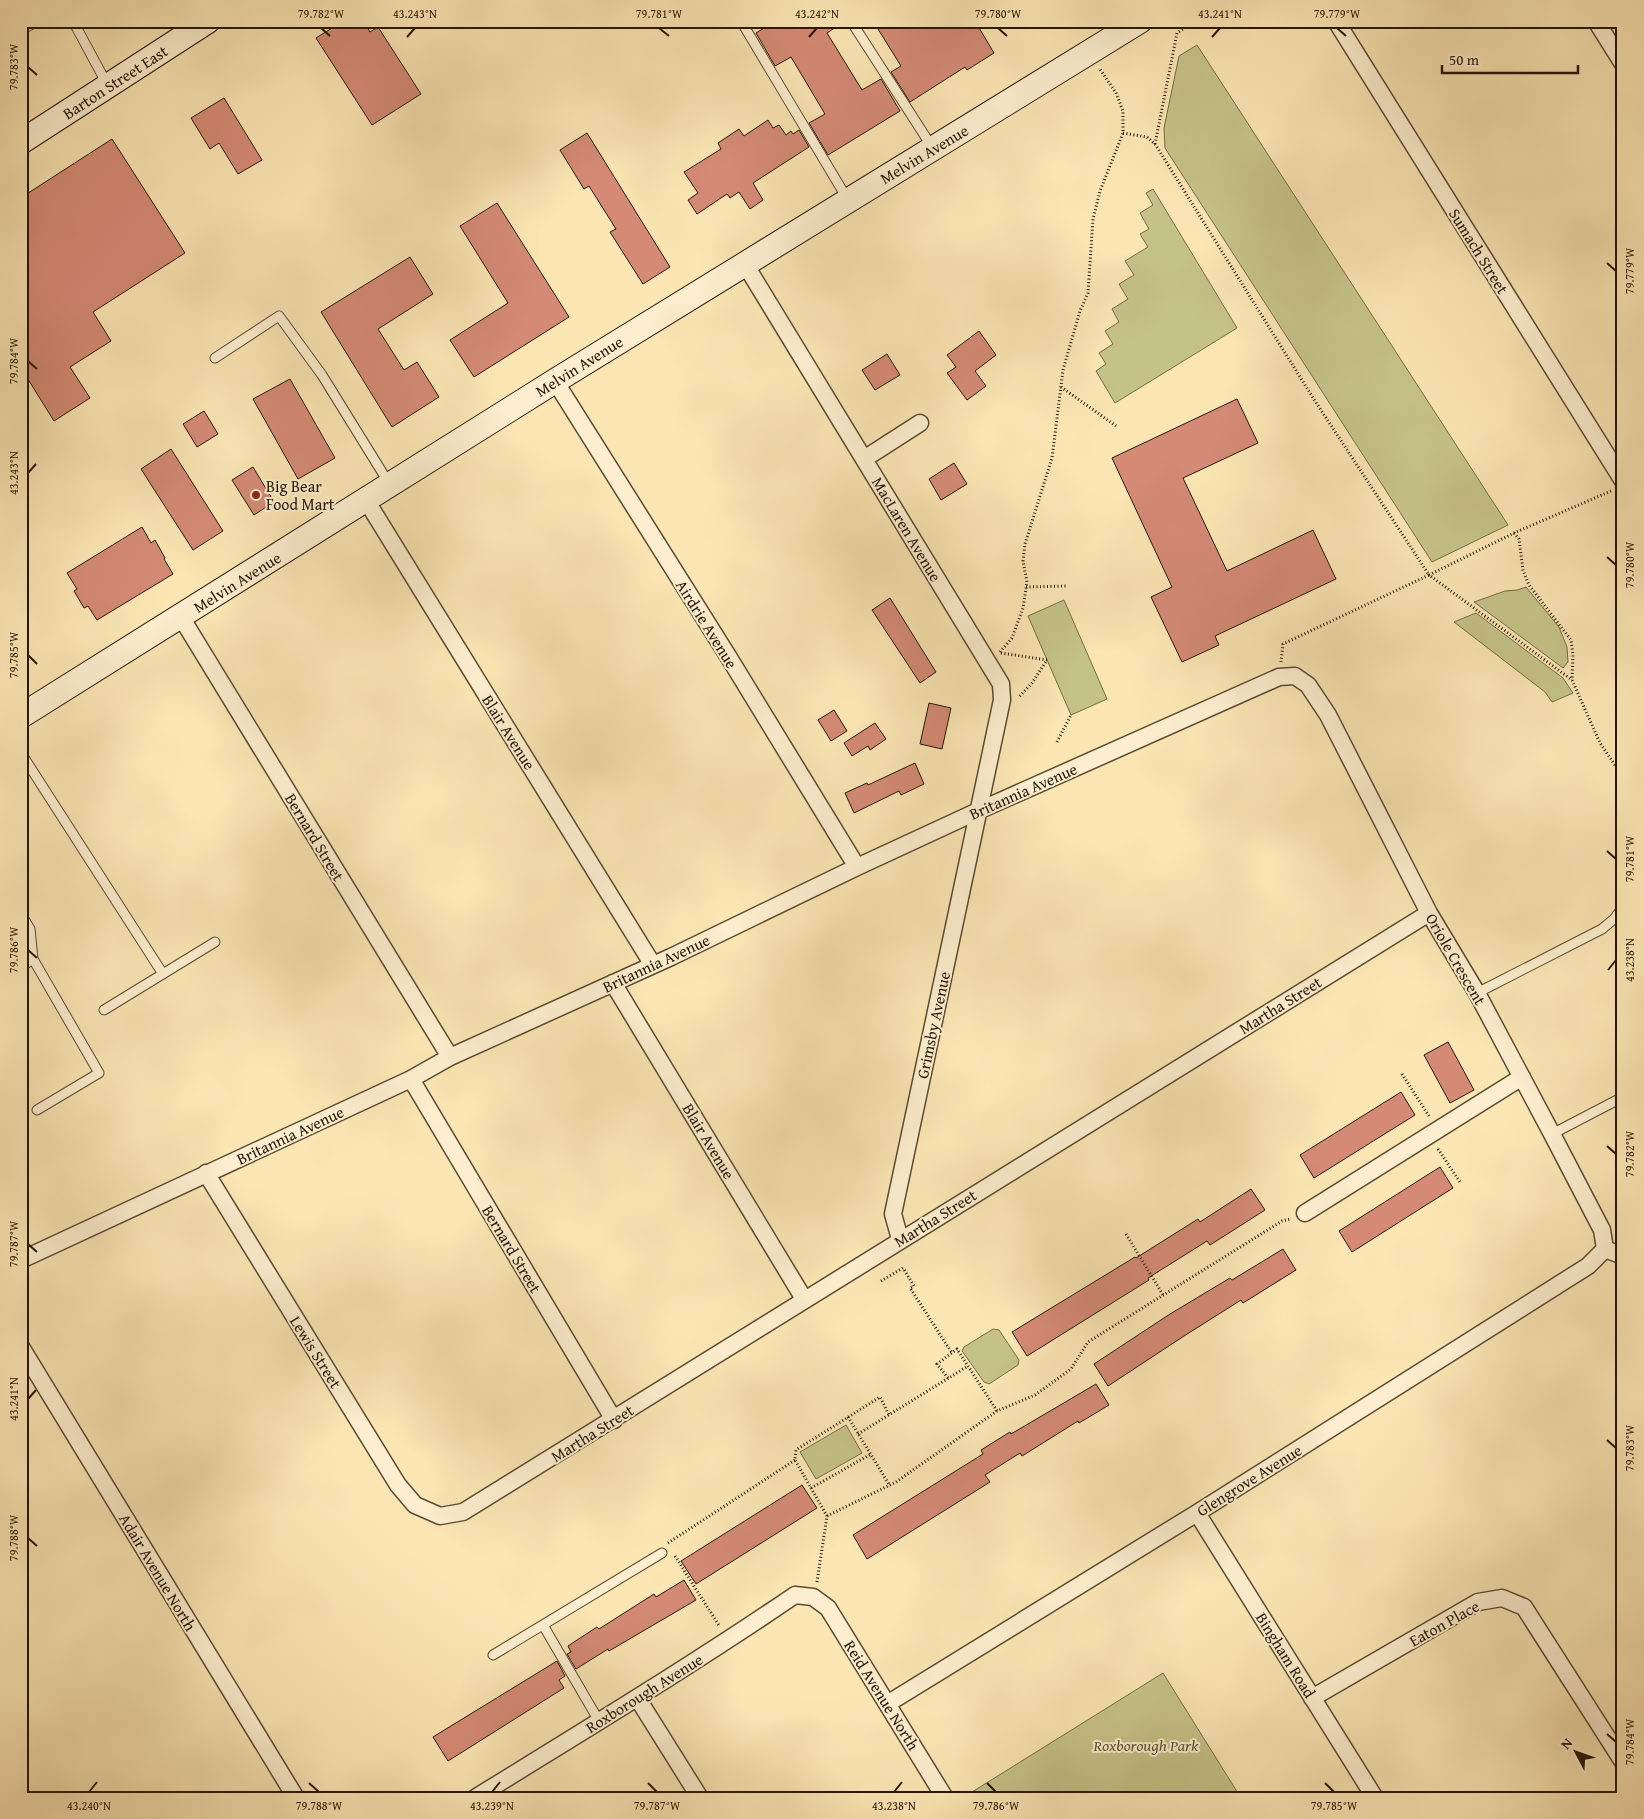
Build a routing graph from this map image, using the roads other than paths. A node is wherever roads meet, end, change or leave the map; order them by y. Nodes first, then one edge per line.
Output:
1 (38, 21) edge
2 (73, 21) edge
3 (208, 21) edge
4 (741, 21) edge
5 (851, 21) edge
6 (1140, 21) edge
7 (1336, 21) edge
8 (1596, 21) edge
9 (21, 30) edge
10 (1623, 64) edge
11 (108, 86) junction
12 (21, 142) edge
13 (933, 149) junction
14 (848, 200) junction
15 (745, 264) junction
16 (215, 358) dead end
17 (555, 381) junction
18 (920, 423) dead end
19 (864, 459) junction
20 (390, 485) junction
21 (1618, 485) edge
22 (366, 500) junction
23 (181, 618) junction
24 (1287, 676) joint
25 (21, 716) edge
26 (21, 753) edge
27 (978, 811) junction
28 (857, 867) junction
29 (1623, 907) edge
30 (1428, 913) junction
31 (21, 914) edge
32 (215, 942) dead end
33 (33, 959) junction
34 (653, 965) junction
35 (21, 967) edge
36 (163, 974) junction
37 (613, 983) junction
38 (1477, 993) junction
39 (104, 1010) dead end
40 (450, 1057) junction
41 (1522, 1077) junction
42 (411, 1079) junction
43 (1623, 1097) edge
44 (37, 1110) dead end
45 (1552, 1134) junction
46 (206, 1173) junction
47 (1305, 1213) road end
48 (900, 1239) junction
49 (1605, 1249) junction
50 (1623, 1256) edge
51 (21, 1260) edge
52 (804, 1299) junction
53 (21, 1347) edge
54 (614, 1420) junction
55 (1197, 1513) junction
56 (440, 1516) joint
57 (662, 1553) dead end
58 (813, 1597) joint
59 (543, 1625) junction
60 (494, 1655) dead end
61 (1312, 1698) junction
62 (638, 1699) junction
63 (887, 1704) junction
64 (600, 1721) junction
65 (1623, 1762) edge
66 (296, 1798) edge
67 (475, 1798) edge
68 (700, 1798) edge
69 (945, 1798) edge
70 (1375, 1798) edge

1 - 9 lane
2 - 11 lane
3 - 11 street, Barton Street East
4 - 14 lane
5 - 13 lane
6 - 13 street, Melvin Avenue
7 - 21 street, Sumach Street
8 - 10 street
11 - 12 street, Barton Street East
13 - 14 street, Melvin Avenue
14 - 15 street, Melvin Avenue
15 - 17 street, Melvin Avenue
15 - 19 street, MacLaren Avenue
16 - 20 lane
17 - 20 street, Melvin Avenue
17 - 28 street, Airdrie Avenue
18 - 19 street
19 - 27 street, MacLaren Avenue
20 - 22 street, Melvin Avenue
22 - 23 street, Melvin Avenue
22 - 34 street, Blair Avenue
23 - 25 street, Melvin Avenue
23 - 40 street, Bernard Street
24 - 27 street, Britannia Avenue
24 - 30 street, Oriole Crescent
26 - 36 lane
27 - 28 street, Britannia Avenue
27 - 48 street, Grimsby Avenue
28 - 34 street, Britannia Avenue
29 - 38 lane
30 - 38 street, Oriole Crescent
30 - 48 street, Martha Street
31 - 33 lane
32 - 36 lane
33 - 35 lane
33 - 44 lane
34 - 37 street, Britannia Avenue
36 - 39 lane
37 - 40 street, Britannia Avenue
37 - 52 street, Blair Avenue
38 - 41 street, Oriole Crescent
40 - 42 street, Britannia Avenue
41 - 45 street, Oriole Crescent
41 - 47 street
42 - 46 street, Britannia Avenue
42 - 54 street, Bernard Street
43 - 45 lane
45 - 49 street, Oriole Crescent
46 - 51 street, Britannia Avenue
46 - 56 street, Lewis Street
48 - 52 street, Martha Street
49 - 50 street
49 - 55 street, Glengrove Avenue
52 - 54 street, Martha Street
53 - 66 street, Adair Avenue North
54 - 56 street, Martha Street
55 - 61 street, Bingham Road
55 - 63 street, Glengrove Avenue
57 - 59 lane
58 - 62 street, Roxborough Avenue
58 - 63 street, Reid Avenue North
59 - 60 lane
59 - 64 lane
61 - 65 street, Eaton Place
61 - 70 street, Bingham Road
62 - 64 street, Roxborough Avenue
62 - 68 street
63 - 69 street, Reid Avenue North
64 - 67 street, Roxborough Avenue

